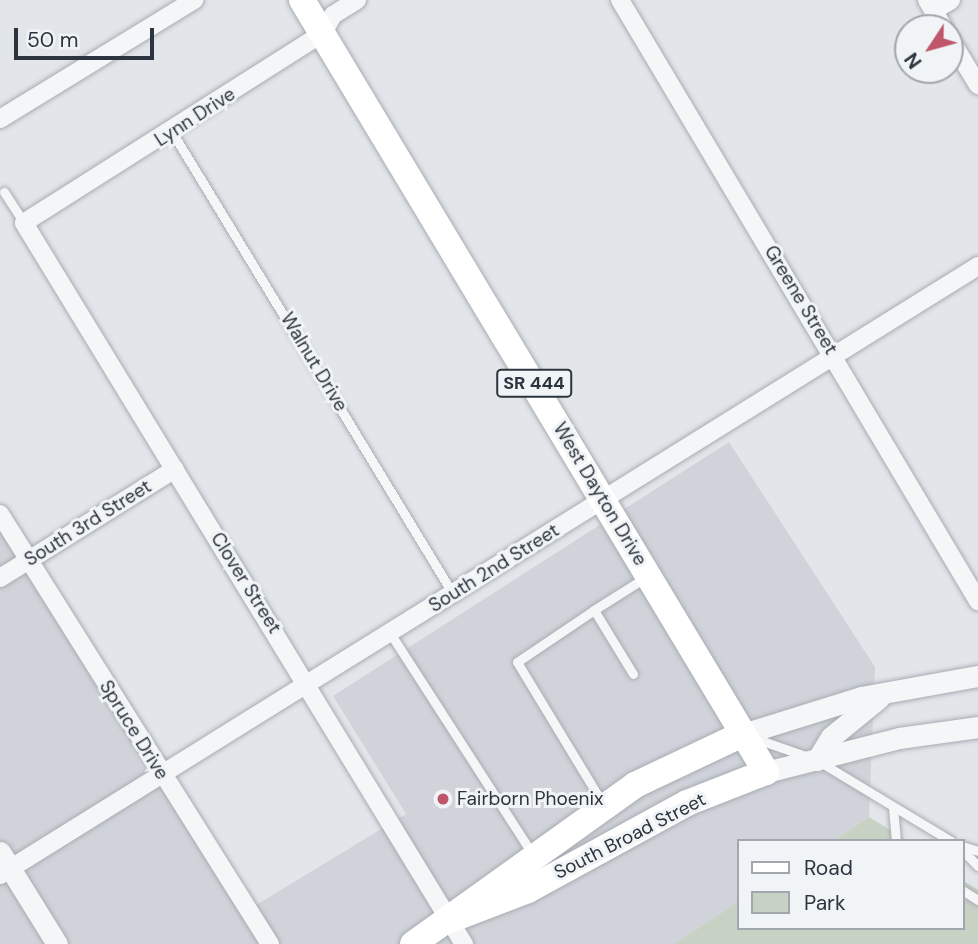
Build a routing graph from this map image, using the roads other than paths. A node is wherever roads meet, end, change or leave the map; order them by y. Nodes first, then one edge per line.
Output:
1 (194, 0) edge
2 (302, 0) edge
3 (357, 0) edge
4 (620, 0) edge
5 (951, 0) edge
6 (930, 5) edge
7 (323, 33) junction
8 (964, 62) edge
9 (978, 85) edge
10 (0, 119) edge
11 (172, 132) junction
12 (4, 191) dead end
13 (24, 223) junction
14 (978, 266) edge
15 (834, 355) junction
16 (175, 469) junction
17 (604, 499) junction
18 (0, 514) edge
19 (29, 560) junction
20 (648, 575) junction
21 (0, 578) edge
22 (453, 594) junction
23 (978, 601) edge
24 (594, 610) junction
25 (390, 633) junction
26 (633, 674) dead end
27 (978, 676) edge
28 (309, 684) junction
29 (886, 692) junction
30 (978, 727) edge
31 (743, 734) junction
32 (817, 760) junction
33 (766, 772) junction
34 (162, 775) junction
35 (604, 805) junction
36 (894, 807) junction
37 (896, 839) edge
38 (948, 839) edge
39 (964, 850) edge
40 (533, 855) junction
41 (3, 865) edge
42 (978, 866) edge
43 (450, 920) junction
44 (57, 944) edge
45 (270, 944) edge
46 (413, 944) edge
47 (464, 944) edge

1 - 10 street
2 - 7 main road, West Dayton Drive / SR 444
3 - 7 street, Lynn Drive
4 - 15 street, Greene Street
5 - 6 street
7 - 11 street, Lynn Drive
7 - 17 main road, West Dayton Drive / SR 444
8 - 9 street
11 - 13 street, Lynn Drive
11 - 22 lane, Walnut Drive
12 - 13 lane
13 - 16 street, Clover Street
14 - 15 street, South 2nd Street
15 - 17 street, South 2nd Street
15 - 23 street, Greene Street
16 - 19 street, South 3rd Street
16 - 28 street, Clover Street
17 - 20 main road, West Dayton Drive / SR 444
17 - 22 street, South 2nd Street
18 - 19 street, Spruce Drive
19 - 21 street, South 3rd Street
19 - 34 street, Spruce Drive
20 - 24 lane
20 - 31 main road, West Dayton Drive / SR 444
22 - 25 street, South 2nd Street
24 - 26 lane
24 - 35 lane
25 - 28 street, South 2nd Street
25 - 40 lane
27 - 29 street, South Broad Street
28 - 34 street, South 2nd Street
28 - 43 street, Clover Street
29 - 31 street, South Broad Street
29 - 32 street
30 - 32 street, South Broad Street
31 - 32 lane
31 - 33 main road, West Dayton Drive / SR 444
31 - 35 main road, South Broad Street
32 - 33 street, South Broad Street
32 - 36 lane
33 - 43 main road, South Broad Street
34 - 41 street, South 2nd Street
34 - 45 street, Spruce Drive
35 - 40 main road, South Broad Street
36 - 37 lane
36 - 38 lane
39 - 42 lane
40 - 43 main road, South Broad Street
41 - 44 street
43 - 46 main road, South Broad Street
43 - 47 street, Clover Street

